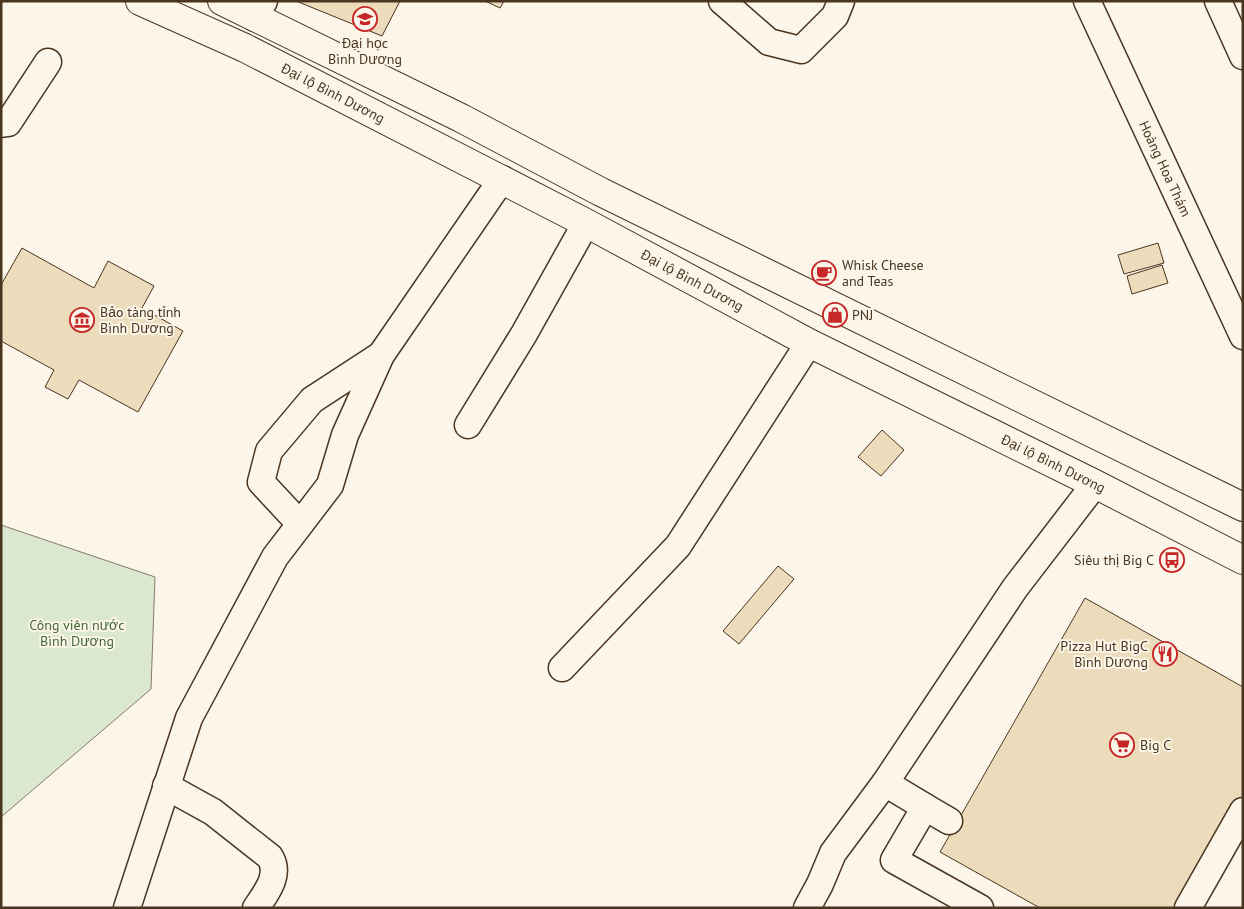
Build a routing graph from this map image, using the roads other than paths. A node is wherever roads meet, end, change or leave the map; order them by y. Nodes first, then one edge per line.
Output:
1 (140, 1) edge
2 (222, 1) edge
3 (722, 1) edge
4 (841, 1) edge
5 (1087, 1) edge
6 (1218, 1) edge
7 (259, 9) edge
8 (1243, 56) edge
9 (48, 62) dead end
10 (1, 124) edge
11 (502, 179) junction
12 (586, 223) junction
13 (1243, 336) edge
14 (809, 344) junction
15 (381, 354) junction
16 (468, 425) dead end
17 (1095, 484) junction
18 (1243, 507) edge
19 (300, 524) junction
20 (1243, 560) edge
21 (562, 668) dead end
22 (885, 783) junction
23 (166, 786) junction
24 (925, 807) junction
25 (1243, 811) edge
26 (949, 821) dead end
27 (127, 908) edge
28 (256, 908) edge
29 (807, 908) edge
30 (980, 908) edge
31 (1188, 908) edge

1 - 11 highway, Đại lộ Bình Dương
2 - 7 highway
3 - 4 street
5 - 13 street, Hoàng Hoa Thám
6 - 8 street
7 - 18 highway
9 - 10 street
11 - 12 highway, Đại lộ Bình Dương
11 - 15 street
12 - 14 highway, Đại lộ Bình Dương
12 - 16 street
14 - 17 highway, Đại lộ Bình Dương
14 - 21 street
15 - 19 street
15 - 19 street
17 - 20 highway, Đại lộ Bình Dương
17 - 22 street
19 - 23 street
22 - 24 street
22 - 29 street
23 - 27 street
23 - 28 street
24 - 26 street
24 - 30 street
25 - 31 street

